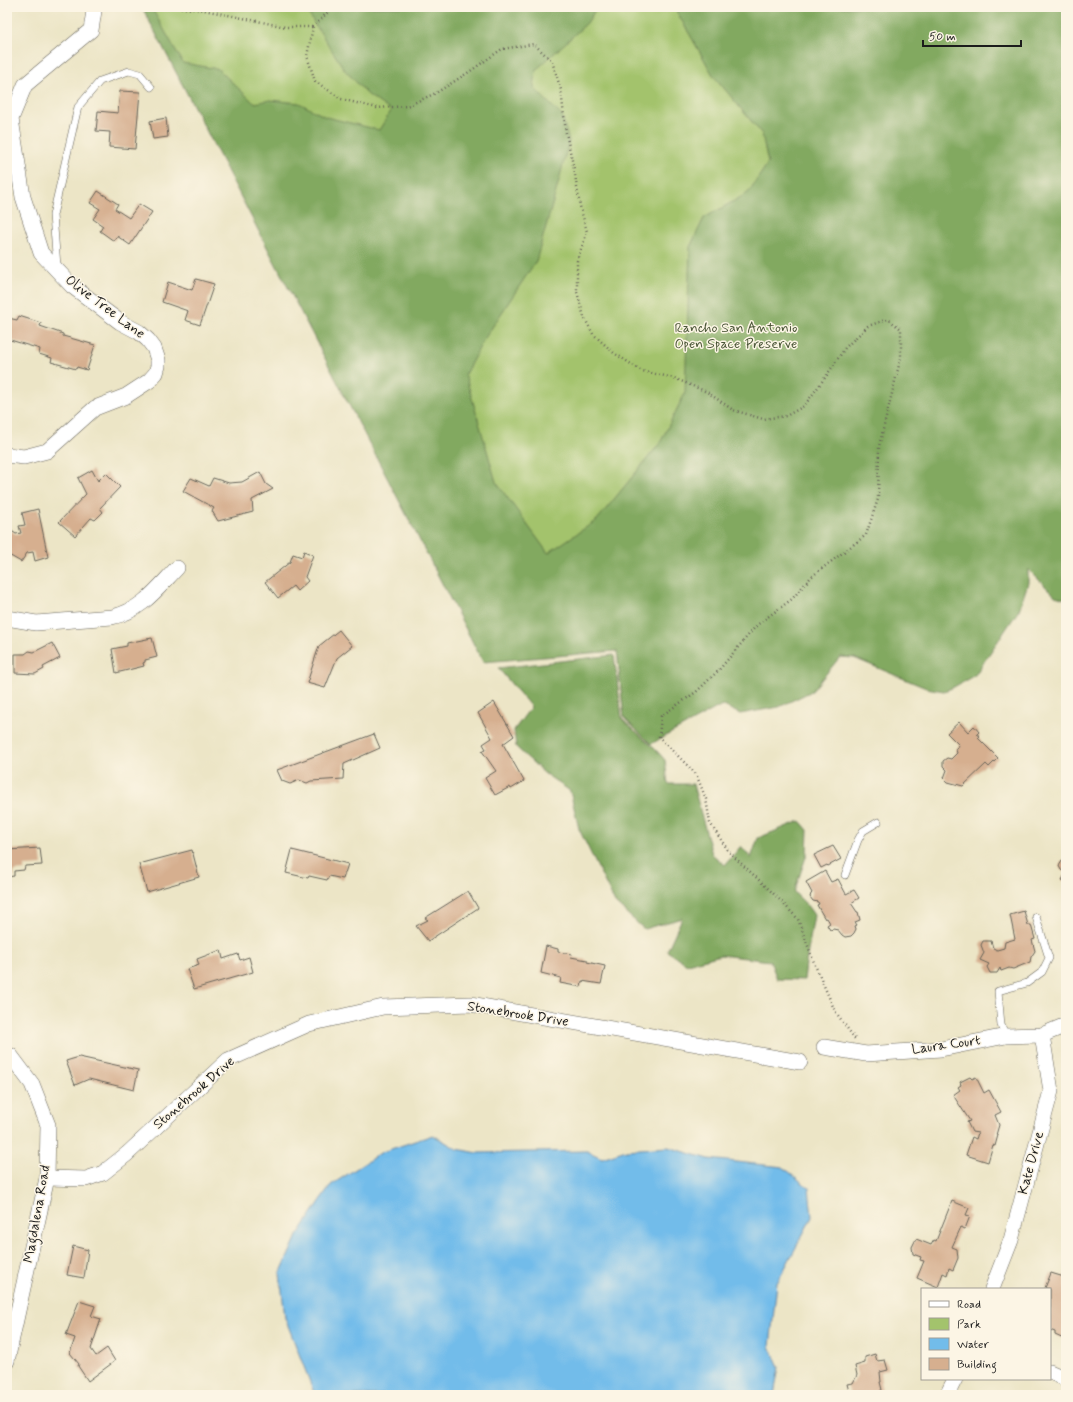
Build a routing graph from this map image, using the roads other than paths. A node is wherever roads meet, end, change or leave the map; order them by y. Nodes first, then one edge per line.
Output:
1 (94, 11) dead end
2 (151, 87) dead end
3 (58, 271) junction
4 (7, 455) edge
5 (177, 568) dead end
6 (7, 618) edge
7 (878, 822) dead end
8 (845, 875) dead end
9 (1036, 917) dead end
10 (1066, 1025) edge
11 (1042, 1034) junction
12 (1006, 1036) junction
13 (824, 1047) dead end
14 (7, 1054) edge
15 (800, 1062) dead end
16 (47, 1178) junction
17 (992, 1288) edge
18 (7, 1361) edge
19 (1051, 1372) edge
20 (1066, 1379) edge
21 (954, 1380) edge
22 (947, 1395) edge

1 - 3 street, Olive Tree Lane
2 - 3 lane
3 - 4 street, Olive Tree Lane
5 - 6 street
7 - 8 lane
9 - 12 lane
10 - 11 street, Laura Court
11 - 12 street, Laura Court
11 - 17 street, Kate Drive
12 - 13 street, Laura Court
14 - 16 street, Magdalena Road
15 - 16 street, Stonebrook Drive
16 - 18 street, Magdalena Road
19 - 20 street
21 - 22 street

